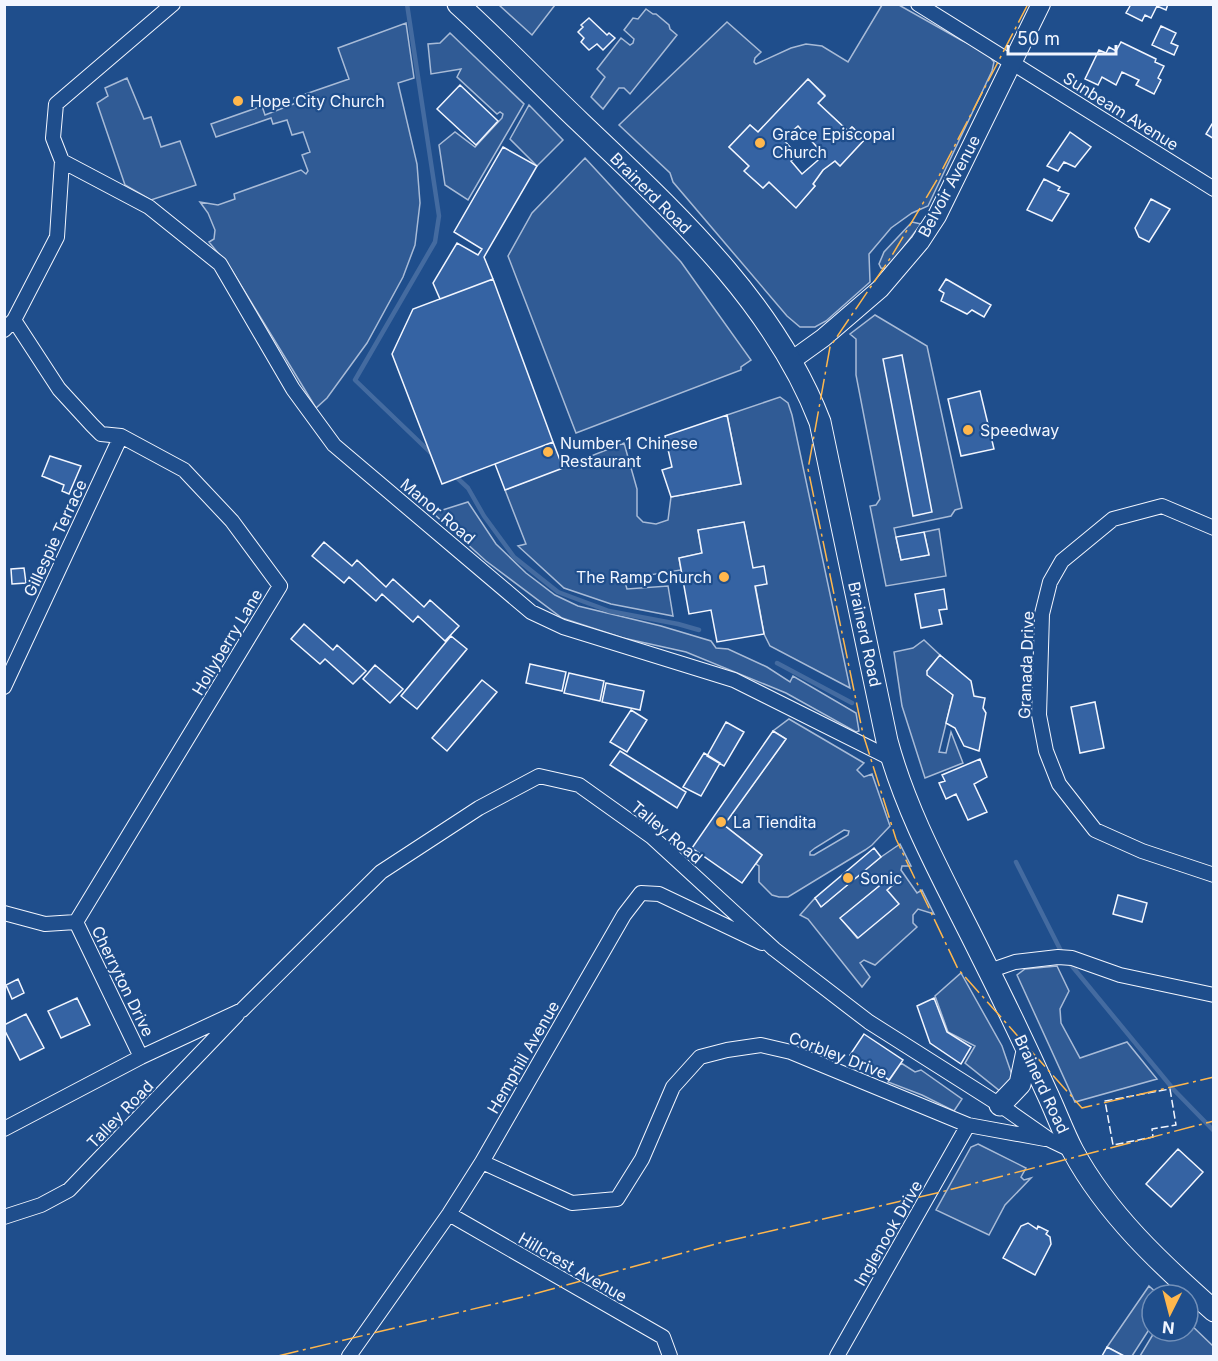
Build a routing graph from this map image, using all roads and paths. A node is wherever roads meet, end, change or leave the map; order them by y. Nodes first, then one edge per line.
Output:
1 (172, 4) edge
2 (918, 4) edge
3 (1041, 4) edge
4 (465, 7) edge
5 (1013, 62) junction
6 (62, 161) junction
7 (1214, 189) edge
8 (10, 325) edge
9 (791, 361) junction
10 (121, 436) junction
11 (1214, 528) edge
12 (4, 687) edge
13 (892, 759) junction
14 (1214, 874) edge
15 (4, 913) edge
16 (76, 922) junction
17 (774, 949) junction
18 (989, 971) junction
19 (1214, 995) edge
20 (242, 1010) junction
21 (1027, 1051) junction
22 (141, 1057) junction
23 (1000, 1105) junction
24 (968, 1125) junction
25 (4, 1129) edge
26 (1050, 1140) junction
27 (1073, 1151) junction
28 (482, 1162) junction
29 (449, 1214) junction
30 (4, 1217) edge
31 (1210, 1306) edge
32 (349, 1356) edge
33 (670, 1356) edge
34 (837, 1356) edge

1 - 6 street
2 - 5 street, Sunbeam Avenue
3 - 5 street, Belvoir Avenue
4 - 9 main road, Brainerd Road
5 - 7 street, Sunbeam Avenue
5 - 9 street, Belvoir Avenue
6 - 8 street
6 - 13 street, Manor Road
8 - 10 street, Hollyberry Lane
9 - 13 main road, Brainerd Road
10 - 12 street, Gillespie Terrace
10 - 16 street, Hollyberry Lane
11 - 14 street, Granada Drive
13 - 18 main road, Brainerd Road
15 - 16 street, Cherryton Drive
16 - 22 street, Cherryton Drive
17 - 20 street, Talley Road
17 - 23 street, Talley Road
17 - 28 street, Hemphill Avenue
18 - 19 street
18 - 21 main road, Brainerd Road
20 - 22 street, Talley Road
20 - 30 street, Talley Road
21 - 23 main road
21 - 27 main road, Brainerd Road
22 - 25 street, Talley Road
23 - 26 street, Talley Road
24 - 26 street, Corbley Drive
24 - 28 street, Corbley Drive
24 - 34 street, Inglenook Drive
26 - 27 street, Talley Road
27 - 31 main road, Brainerd Road
28 - 29 street, Hemphill Avenue
29 - 32 street, Hemphill Avenue
29 - 33 street, Hillcrest Avenue

